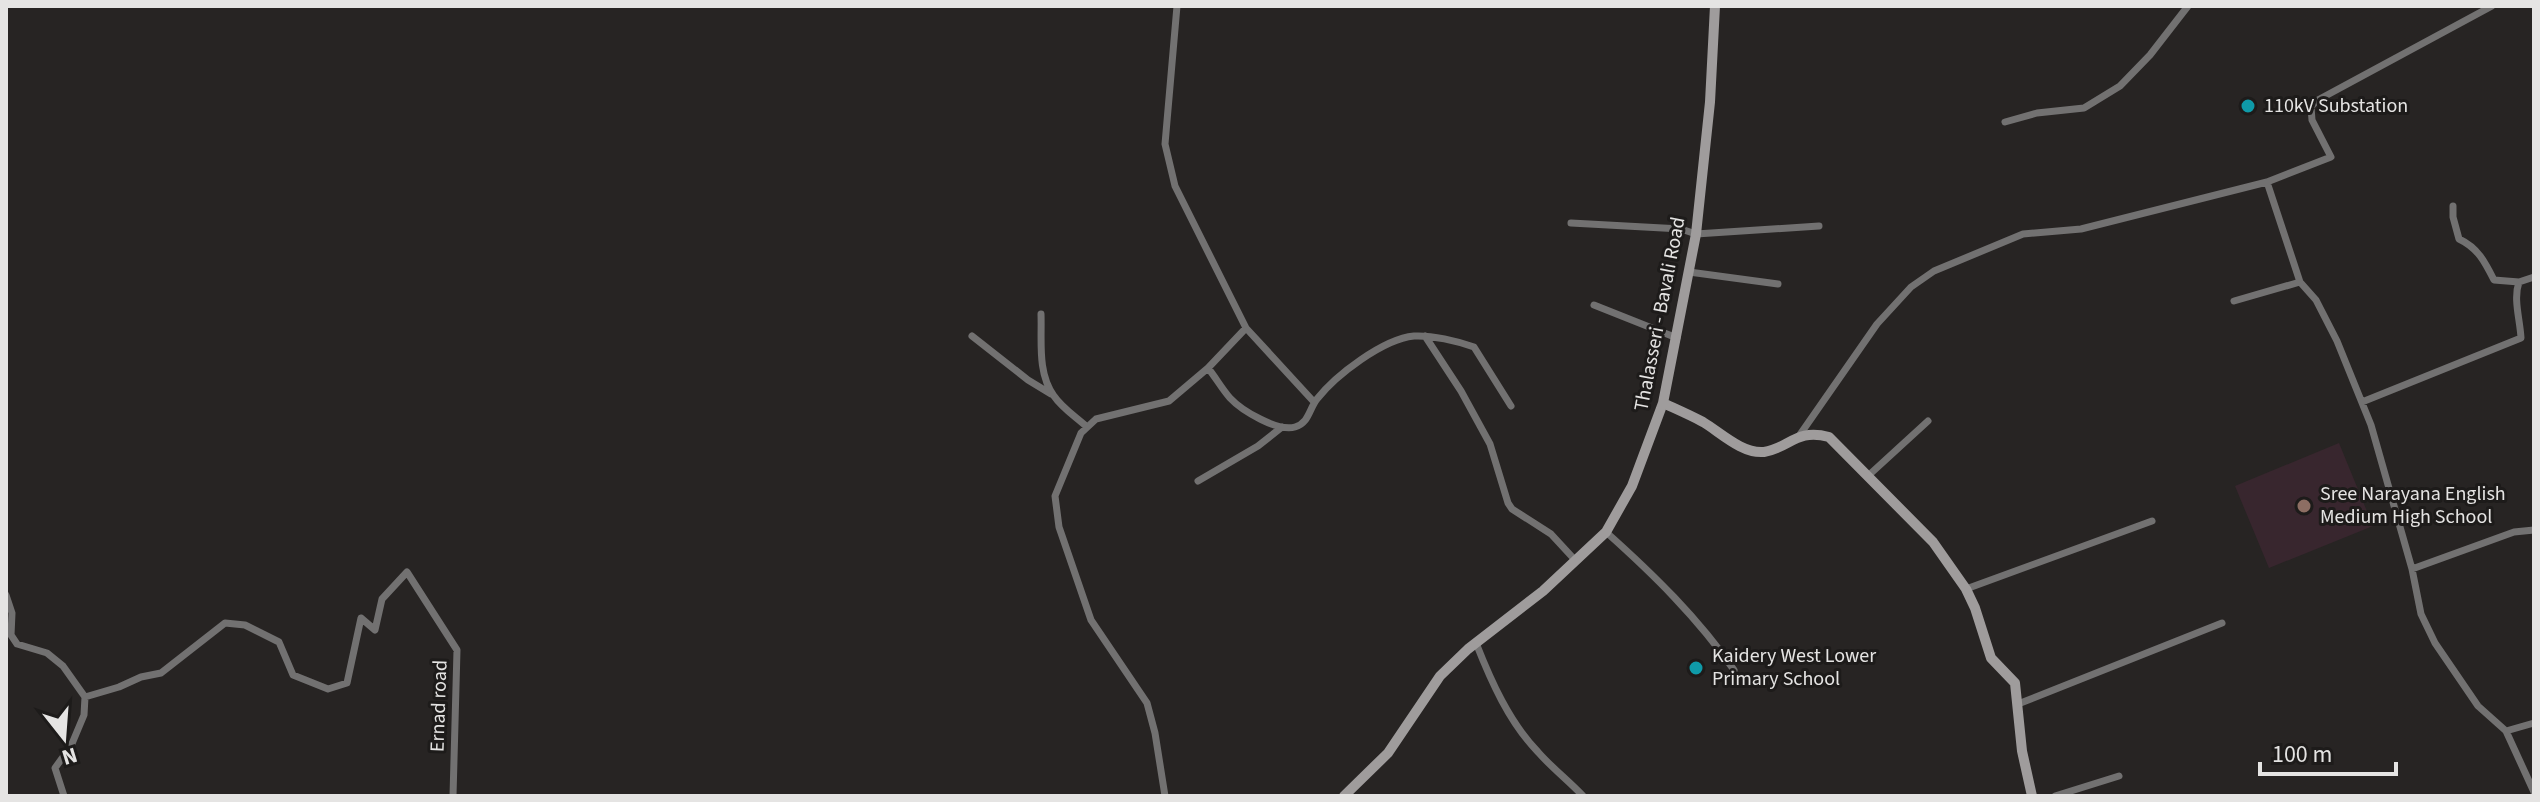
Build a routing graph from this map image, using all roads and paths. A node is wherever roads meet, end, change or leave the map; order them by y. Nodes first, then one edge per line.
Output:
1 (1177, 6) edge
2 (1715, 6) edge
3 (2188, 6) edge
4 (2492, 6) edge
5 (2005, 122) dead end
6 (2267, 182) junction
7 (2453, 206) dead end
8 (1571, 223) dead end
9 (1819, 226) dead end
10 (1696, 234) junction
11 (1689, 272) junction
12 (2534, 277) edge
13 (2300, 282) junction
14 (2519, 282) junction
15 (1778, 284) dead end
16 (2234, 301) dead end
17 (1594, 305) dead end
18 (1041, 314) dead end
19 (1246, 328) junction
20 (972, 336) dead end
21 (1425, 336) junction
22 (1677, 338) junction
23 (1208, 368) junction
24 (1053, 395) junction
25 (1314, 402) junction
26 (2362, 402) junction
27 (1663, 403) junction
28 (1511, 406) dead end
29 (1928, 421) dead end
30 (1087, 427) junction
31 (1282, 427) junction
32 (1798, 437) junction
33 (1869, 475) junction
34 (1198, 481) dead end
35 (2152, 521) dead end
36 (2534, 530) edge
37 (1606, 532) junction
38 (1575, 560) junction
39 (2412, 569) junction
40 (1966, 589) junction
41 (6, 595) edge
42 (2222, 623) dead end
43 (1476, 643) junction
44 (1734, 670) dead end
45 (85, 697) junction
46 (2018, 704) junction
47 (2534, 723) edge
48 (2506, 731) junction
49 (2119, 776) dead end
50 (2534, 792) edge
51 (64, 796) edge
52 (453, 796) edge
53 (1165, 796) edge
54 (1344, 796) edge
55 (1583, 796) edge
56 (2032, 796) edge
57 (2055, 796) edge

1 - 19 street
2 - 10 main road, Thalasseri - Bavali Road
3 - 5 street
4 - 6 street
6 - 13 street
6 - 32 street
7 - 14 street
8 - 10 street
9 - 10 street
10 - 11 main road, Thalasseri - Bavali Road
11 - 15 street
11 - 22 main road, Thalasseri - Bavali Road
12 - 14 street
13 - 16 street
13 - 26 street
14 - 26 street
17 - 22 street
18 - 24 street
19 - 23 street
19 - 25 street
20 - 24 street
21 - 25 street
21 - 28 street
21 - 38 street
22 - 27 main road, Thalasseri - Bavali Road
23 - 30 street
23 - 31 street
24 - 30 street
25 - 31 street
26 - 39 street
27 - 32 main road
27 - 37 main road, Thalasseri - Bavali Road
29 - 33 street
30 - 53 street
31 - 34 street
32 - 33 main road
33 - 40 main road
35 - 40 street
36 - 39 street
37 - 38 main road, Thalasseri - Bavali Road
37 - 44 street
38 - 43 main road, Thalasseri - Bavali Road
39 - 48 street
40 - 46 main road
41 - 45 street
42 - 46 street
43 - 54 main road, Thalasseri - Bavali Road
43 - 55 street
45 - 51 street
45 - 52 street, Ernad road
46 - 56 main road
47 - 48 street
48 - 50 street
49 - 57 street

